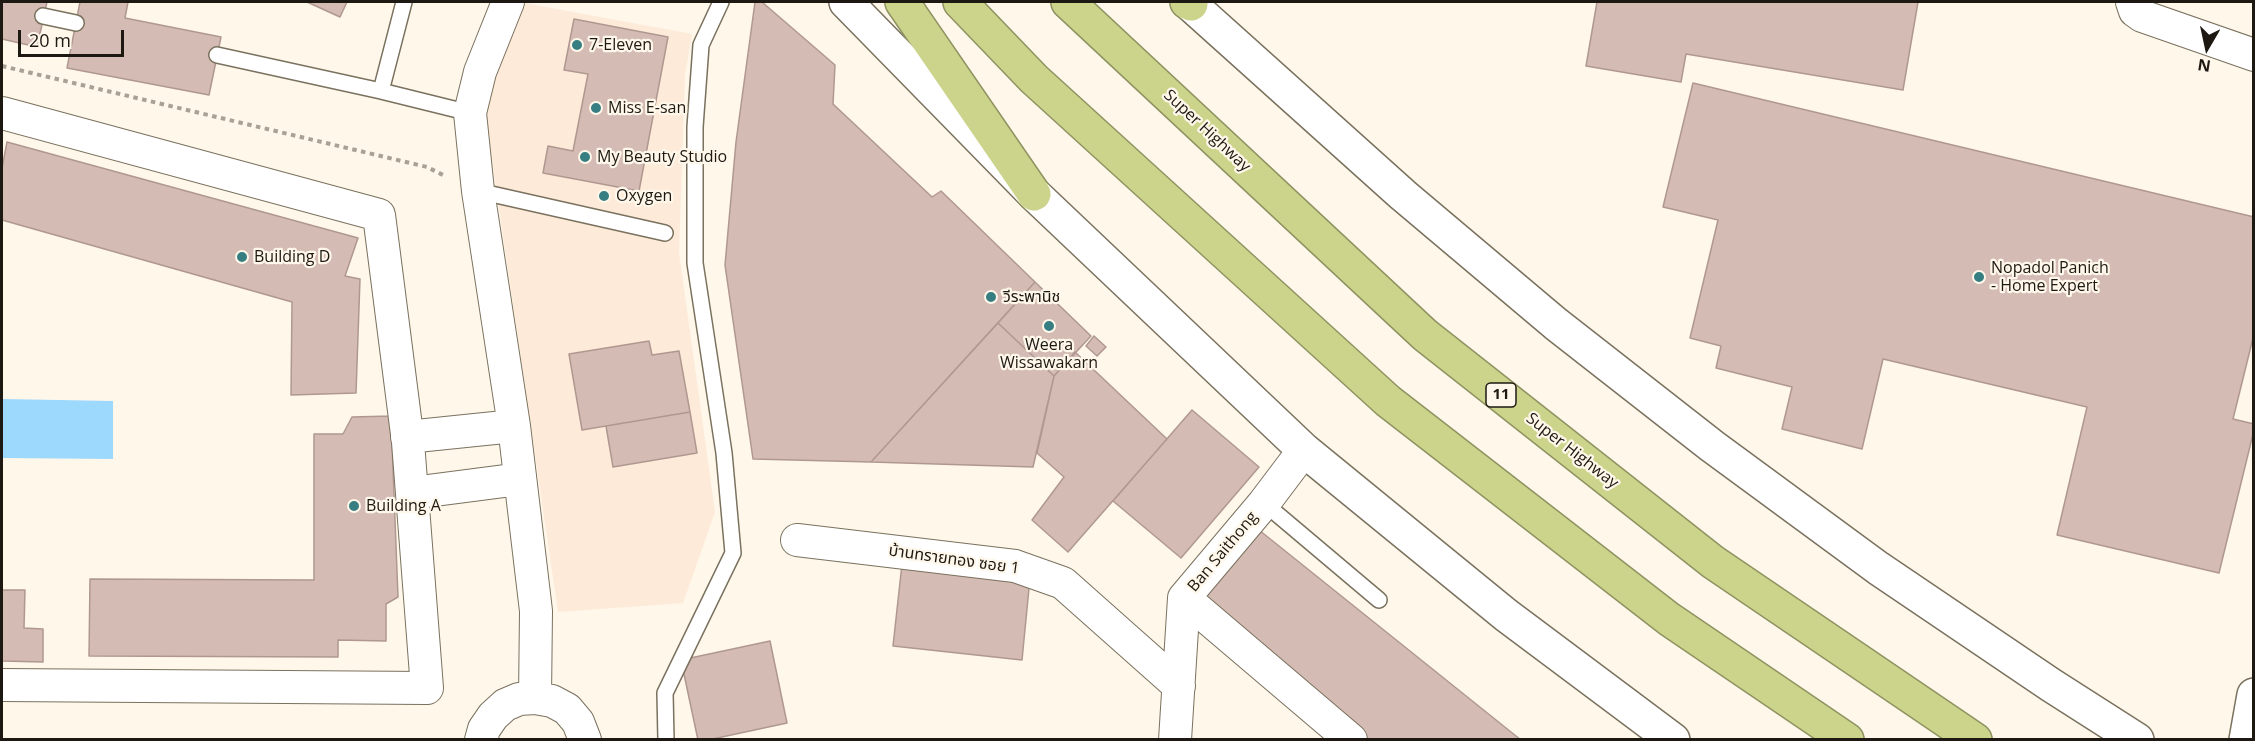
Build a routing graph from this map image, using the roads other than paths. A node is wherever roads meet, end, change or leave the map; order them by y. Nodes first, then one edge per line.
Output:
1 (404, 2) edge
2 (508, 2) edge
3 (721, 2) edge
4 (846, 2) edge
5 (902, 2) edge
6 (960, 2) edge
7 (1068, 2) edge
8 (1189, 2) edge
9 (2132, 2) edge
10 (43, 16) dead end
11 (75, 23) dead end
12 (2253, 54) edge
13 (217, 55) dead end
14 (381, 91) junction
15 (2, 113) edge
16 (470, 113) junction
17 (478, 191) junction
18 (1034, 194) junction
19 (665, 233) dead end
20 (514, 426) junction
21 (407, 437) junction
22 (1304, 450) junction
23 (520, 479) junction
24 (412, 493) junction
25 (1264, 503) junction
26 (797, 540) dead end
27 (1184, 598) junction
28 (1379, 600) dead end
29 (2, 685) edge
30 (1179, 686) junction
31 (2253, 695) edge
32 (535, 698) junction
33 (481, 740) edge
34 (585, 740) edge
35 (666, 740) edge
36 (1175, 740) edge
37 (1351, 740) edge
38 (1673, 740) edge
39 (1847, 740) edge
40 (1975, 740) edge
41 (2137, 740) edge
42 (2246, 740) edge

1 - 14 lane
2 - 16 street
3 - 35 lane
4 - 18 main road
5 - 18 highway
6 - 39 highway
7 - 40 highway, Super Highway / 11
8 - 41 main road
9 - 12 street
10 - 11 lane
13 - 14 lane
14 - 16 lane
15 - 21 street
16 - 17 street
17 - 19 lane
17 - 20 street
18 - 22 main road
20 - 21 street
20 - 23 street
21 - 24 street
22 - 25 street, Ban Saithong
22 - 38 main road
23 - 24 street
23 - 32 street
24 - 29 street
25 - 27 street, Ban Saithong
25 - 28 lane
26 - 30 street, บ้านทรายทอง ซอย 1
27 - 30 street, Ban Saithong
27 - 37 street
30 - 36 street, Ban Saithong
31 - 42 main road
32 - 33 street
32 - 34 street

